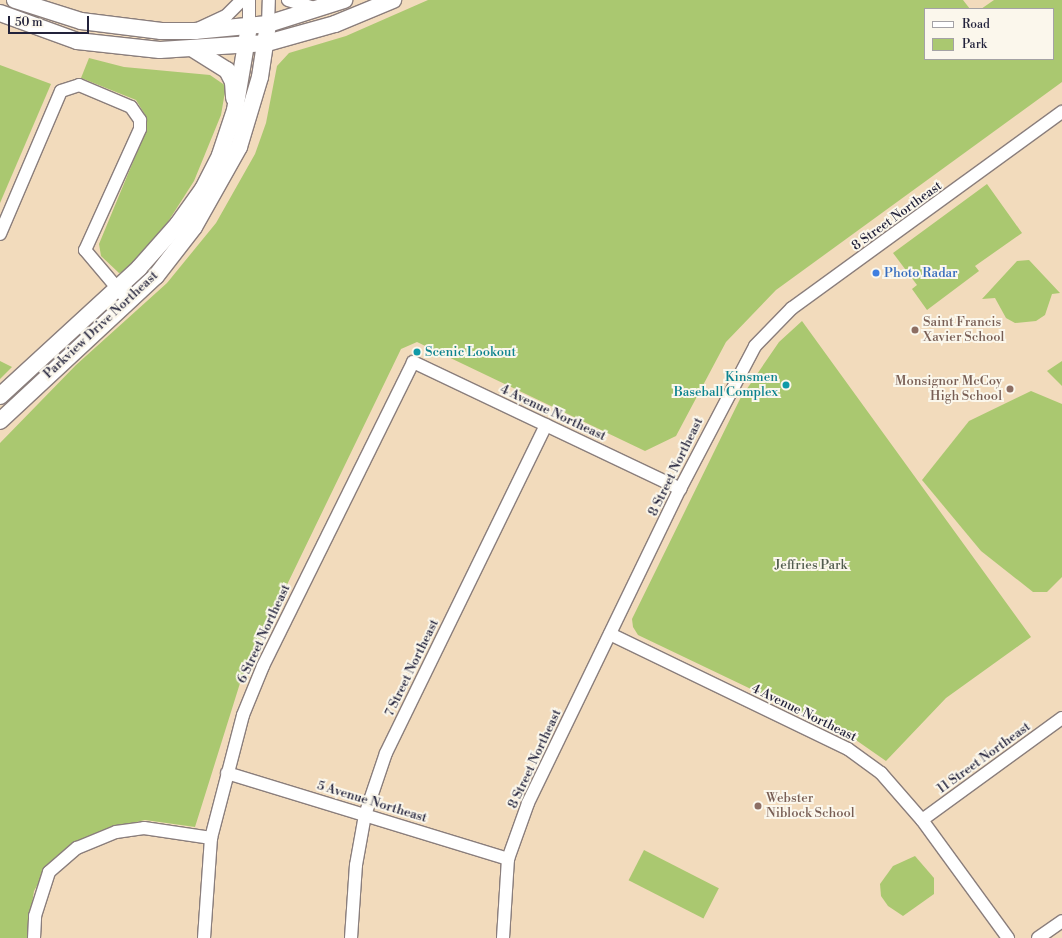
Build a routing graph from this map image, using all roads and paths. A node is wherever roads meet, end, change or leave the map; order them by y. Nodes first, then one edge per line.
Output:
1 (15, 0) edge
2 (242, 0) edge
3 (249, 0) edge
4 (269, 0) edge
5 (288, 0) edge
6 (344, 0) edge
7 (393, 0) edge
8 (321, 9) junction
9 (0, 13) edge
10 (268, 24) junction
11 (249, 26) junction
12 (195, 31) junction
13 (267, 43) junction
14 (248, 46) junction
15 (193, 48) junction
16 (235, 110) junction
17 (1062, 112) edge
18 (0, 234) edge
19 (118, 289) junction
20 (129, 302) junction
21 (413, 362) joint
22 (0, 396) edge
23 (0, 421) edge
24 (546, 425) junction
25 (680, 489) junction
26 (610, 634) junction
27 (1062, 718) edge
28 (227, 773) junction
29 (365, 815) junction
30 (922, 820) junction
31 (211, 838) junction
32 (508, 859) junction
33 (1062, 921) edge
34 (34, 938) edge
35 (204, 938) edge
36 (351, 938) edge
37 (503, 938) edge
38 (1008, 938) edge
39 (1038, 938) edge

1 - 12 main road
2 - 12 street
3 - 11 street, Parkview Drive Northeast
4 - 10 street, Parkview Drive Northeast
5 - 8 street
6 - 8 main road
7 - 13 main road
8 - 10 main road
9 - 15 main road
10 - 11 main road
10 - 13 main road, Parkview Drive Northeast
11 - 12 main road
11 - 14 main road, Parkview Drive Northeast
13 - 14 main road
13 - 20 main road, Parkview Drive Northeast
14 - 15 main road
14 - 16 main road, Parkview Drive Northeast
15 - 16 main road
16 - 19 main road, Parkview Drive Northeast
17 - 25 street, 8 Street Northeast
18 - 19 street
19 - 20 street
19 - 22 main road, Parkview Drive Northeast
20 - 23 main road, Parkview Drive Northeast
21 - 24 street, 4 Avenue Northeast
21 - 28 street, 6 Street Northeast
24 - 25 street, 4 Avenue Northeast
24 - 29 street, 7 Street Northeast
25 - 26 street, 8 Street Northeast
26 - 30 street, 4 Avenue Northeast
26 - 32 street, 8 Street Northeast
27 - 30 street, 11 Street Northeast
28 - 29 street, 5 Avenue Northeast
28 - 31 street, 6 Street Northeast
29 - 32 street, 5 Avenue Northeast
29 - 36 street, 7 Street Northeast
30 - 38 street, 4 Avenue Northeast
31 - 34 street
31 - 35 street, 6 Street Northeast
32 - 37 street, 8 Street Northeast
33 - 39 street

